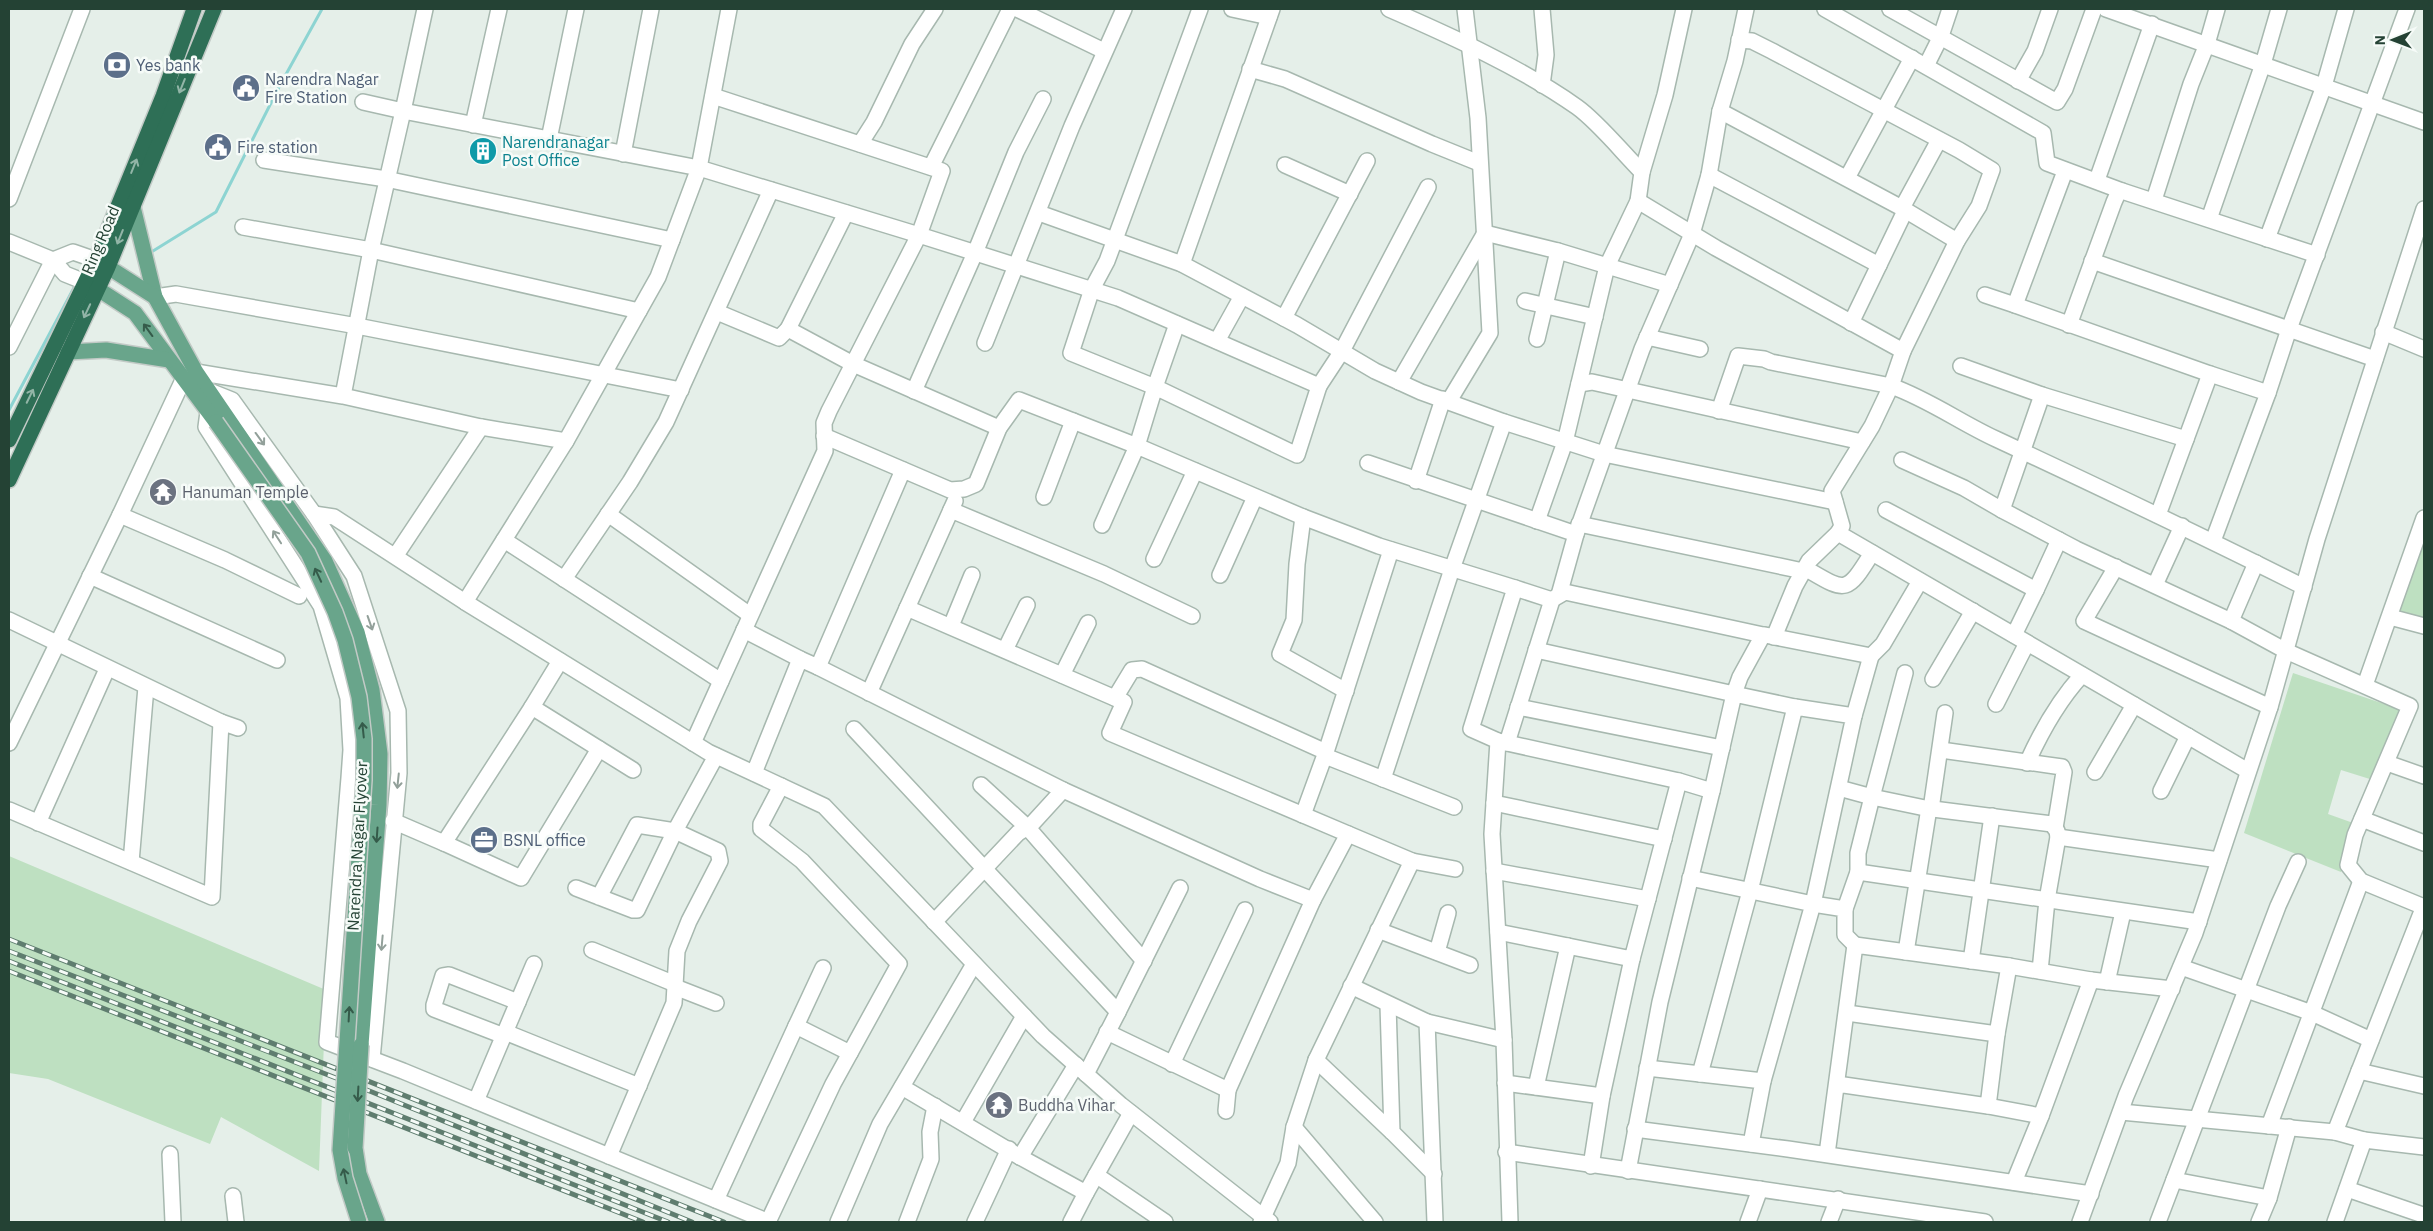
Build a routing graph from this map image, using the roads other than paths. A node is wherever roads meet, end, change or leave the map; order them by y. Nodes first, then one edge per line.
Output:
1 (82, 9) edge
2 (194, 9) edge
3 (214, 9) edge
4 (425, 9) edge
5 (499, 9) edge
6 (576, 9) edge
7 (651, 9) edge
8 (729, 9) edge
9 (935, 9) edge
10 (1010, 9) edge
11 (1017, 9) edge
12 (1124, 9) edge
13 (1200, 9) edge
14 (1232, 9) edge
15 (1389, 9) edge
16 (1465, 9) edge
17 (1542, 9) edge
18 (1684, 9) edge
19 (1746, 9) edge
20 (1825, 9) edge
21 (1890, 9) edge
22 (1950, 9) edge
23 (2050, 9) edge
24 (2094, 9) edge
25 (2106, 9) edge
26 (2217, 9) edge
27 (2279, 9) edge
28 (2346, 9) edge
29 (2407, 9) edge
30 (1271, 13) edge
31 (2145, 18) edge
32 (1941, 36) junction
33 (1739, 40) junction
34 (2207, 44) junction
35 (1468, 46) junction
36 (1104, 51) junction
37 (1912, 58) junction
38 (2263, 64) junction
39 (1926, 66) junction
40 (1250, 69) junction
41 (2018, 81) junction
42 (1542, 85) junction
43 (2324, 86) junction
44 (713, 96) junction
45 (1043, 99) dead end
46 (363, 102) dead end
47 (2371, 103) junction
48 (1884, 110) junction
49 (402, 111) junction
50 (1720, 111) junction
51 (2424, 122) edge
52 (472, 125) junction
53 (549, 140) junction
54 (1939, 140) junction
55 (860, 144) junction
56 (623, 154) junction
57 (264, 160) dead end
58 (1367, 161) dead end
59 (1479, 162) junction
60 (1285, 165) dead end
61 (931, 167) junction
62 (699, 168) junction
63 (2065, 171) junction
64 (1642, 172) junction
65 (1709, 174) junction
66 (1847, 178) junction
67 (386, 179) junction
68 (2097, 180) junction
69 (1428, 187) dead end
70 (771, 190) junction
71 (2122, 191) junction
72 (1350, 194) junction
73 (9, 199) edge
74 (2154, 200) junction
75 (1638, 201) junction
76 (132, 207) junction
77 (1904, 209) junction
78 (2424, 209) edge
79 (846, 213) junction
80 (1038, 214) junction
81 (2209, 219) junction
82 (243, 227) dead end
83 (1485, 232) junction
84 (1692, 234) junction
85 (919, 236) junction
86 (2267, 239) junction
87 (672, 240) junction
88 (1115, 240) junction
89 (9, 242) edge
90 (1957, 242) junction
91 (371, 250) junction
92 (1558, 250) junction
93 (975, 253) junction
94 (2317, 256) junction
95 (53, 260) junction
96 (2092, 261) junction
97 (102, 263) junction
98 (1182, 264) junction
99 (1015, 265) junction
100 (1879, 265) junction
101 (1607, 266) junction
102 (92, 285) junction
103 (1670, 285) junction
104 (1092, 290) junction
105 (1985, 295) dead end
106 (1242, 296) junction
107 (155, 297) junction
108 (1526, 301) dead end
109 (1545, 306) junction
110 (2016, 306) junction
111 (639, 311) junction
112 (717, 312) junction
113 (1595, 317) junction
114 (1284, 318) junction
115 (1851, 323) junction
116 (1177, 324) junction
117 (2069, 325) junction
118 (357, 326) junction
119 (788, 329) junction
120 (2289, 330) junction
121 (2383, 332) junction
122 (1647, 337) junction
123 (1537, 339) dead end
124 (1217, 341) junction
125 (985, 343) dead end
126 (9, 347) edge
127 (2424, 349) edge
128 (1700, 350) dead end
129 (1342, 351) junction
130 (1903, 351) junction
131 (68, 352) junction
132 (2375, 359) junction
133 (169, 360) junction
134 (853, 364) junction
135 (1961, 366) dead end
136 (603, 374) junction
137 (2210, 374) junction
138 (190, 376) junction
139 (1399, 382) junction
140 (1579, 384) junction
141 (1319, 386) junction
142 (1891, 386) junction
143 (1155, 387) junction
144 (681, 390) junction
145 (914, 391) junction
146 (1627, 391) junction
147 (212, 392) junction
148 (2268, 394) junction
149 (2042, 395) junction
150 (343, 396) junction
151 (1446, 400) junction
152 (1719, 411) junction
153 (215, 414) junction
154 (1073, 422) junction
155 (1504, 422) junction
156 (482, 427) junction
157 (999, 428) junction
158 (824, 436) junction
159 (9, 440) edge
160 (566, 440) junction
161 (2186, 440) junction
162 (1565, 442) junction
163 (1862, 442) junction
164 (1136, 446) junction
165 (2021, 450) junction
166 (1604, 454) junction
167 (1902, 460) dead end
168 (1368, 463) dead end
169 (903, 470) junction
170 (1195, 471) junction
171 (9, 480) edge
172 (1416, 481) junction
173 (960, 490) junction
174 (1044, 497) dead end
175 (1255, 497) junction
176 (1477, 500) junction
177 (1835, 502) junction
178 (951, 510) junction
179 (1886, 510) dead end
180 (2002, 510) junction
181 (314, 514) junction
182 (608, 514) junction
183 (120, 515) junction
184 (2158, 515) junction
185 (1303, 517) junction
186 (2424, 518) edge
187 (1538, 520) junction
188 (1102, 525) dead end
189 (2182, 526) junction
190 (1578, 529) junction
191 (1838, 533) junction
192 (504, 540) junction
193 (2059, 540) junction
194 (2213, 541) junction
195 (1392, 550) junction
196 (1872, 553) junction
197 (396, 556) junction
198 (1154, 559) dead end
199 (2256, 563) junction
200 (2116, 567) junction
201 (1452, 569) junction
202 (1804, 570) junction
203 (972, 575) dead end
204 (1220, 575) dead end
205 (90, 576) junction
206 (564, 578) junction
207 (1920, 581) junction
208 (2155, 585) junction
209 (2304, 587) junction
210 (1515, 588) junction
211 (2036, 590) junction
212 (298, 596) dead end
213 (1555, 598) junction
214 (466, 602) junction
215 (1027, 605) dead end
216 (908, 608) junction
217 (1973, 612) junction
218 (750, 615) junction
219 (1192, 616) dead end
220 (2390, 617) junction
221 (9, 620) edge
222 (2231, 621) junction
223 (1088, 623) dead end
224 (950, 626) junction
225 (2424, 626) edge
226 (744, 630) junction
227 (1769, 636) junction
228 (2020, 639) junction
229 (57, 645) junction
230 (1005, 650) junction
231 (1536, 650) junction
232 (2286, 651) junction
233 (1871, 656) junction
234 (800, 659) junction
235 (277, 660) dead end
236 (560, 661) junction
237 (818, 666) junction
238 (107, 668) junction
239 (1905, 673) dead end
240 (1062, 675) junction
241 (2082, 675) junction
242 (1933, 679) dead end
243 (721, 681) junction
244 (2365, 685) junction
245 (146, 687) junction
246 (1346, 691) junction
247 (869, 693) junction
248 (1734, 694) junction
249 (1115, 698) junction
250 (1996, 704) dead end
251 (2134, 705) junction
252 (2417, 706) edge
253 (532, 707) junction
254 (1518, 707) junction
255 (1795, 707) junction
256 (2270, 707) junction
257 (1945, 713) dead end
258 (1854, 716) junction
259 (221, 722) junction
260 (238, 728) dead end
261 (854, 729) dead end
262 (2188, 736) junction
263 (1502, 742) junction
264 (9, 743) edge
265 (693, 743) junction
266 (1722, 748) junction
267 (599, 749) junction
268 (1941, 750) junction
269 (1325, 754) junction
270 (716, 756) junction
271 (2028, 763) junction
272 (2387, 763) junction
273 (633, 770) dead end
274 (2248, 771) junction
275 (2095, 772) dead end
276 (754, 774) junction
277 (2424, 776) edge
278 (1384, 779) junction
279 (1679, 781) junction
280 (981, 785) dead end
281 (782, 786) junction
282 (1839, 788) junction
283 (1064, 790) junction
284 (1712, 791) junction
285 (2161, 791) dead end
286 (1872, 797) junction
287 (1494, 803) junction
288 (1454, 807) dead end
289 (1930, 808) junction
290 (9, 810) edge
291 (1303, 815) junction
292 (1992, 816) junction
293 (2362, 819) junction
294 (394, 821) junction
295 (38, 823) junction
296 (1028, 828) junction
297 (675, 831) junction
298 (2056, 832) junction
299 (1348, 834) junction
300 (1664, 839) junction
301 (444, 843) junction
302 (2424, 843) edge
303 (2219, 860) junction
304 (1412, 861) junction
305 (131, 862) junction
306 (2298, 862) dead end
307 (985, 868) junction
308 (1455, 870) dead end
309 (1494, 871) junction
310 (1858, 872) junction
311 (1690, 878) junction
312 (1918, 881) junction
313 (2361, 881) junction
314 (576, 888) dead end
315 (1180, 888) dead end
316 (1750, 890) junction
317 (1980, 890) junction
318 (599, 897) junction
319 (1648, 899) junction
320 (1313, 900) junction
321 (2047, 900) junction
322 (1813, 904) junction
323 (2424, 906) edge
324 (1845, 909) junction
325 (1245, 910) dead end
326 (2123, 912) junction
327 (1448, 913) dead end
328 (934, 922) junction
329 (2199, 922) junction
330 (1378, 930) junction
331 (1498, 932) junction
332 (1568, 946) junction
333 (1856, 946) junction
334 (592, 950) dead end
335 (1437, 952) junction
336 (1906, 952) junction
337 (1632, 959) junction
338 (1144, 961) junction
339 (1971, 961) junction
340 (534, 964) dead end
341 (974, 964) junction
342 (1470, 965) dead end
343 (2009, 966) junction
344 (2181, 967) junction
345 (822, 968) dead end
346 (2040, 971) junction
347 (2091, 980) junction
348 (2107, 982) junction
349 (675, 985) junction
350 (1351, 986) junction
351 (2246, 988) junction
352 (2172, 989) junction
353 (518, 1002) junction
354 (716, 1003) dead end
355 (1388, 1005) junction
356 (1118, 1012) junction
357 (1847, 1013) junction
358 (2312, 1013) junction
359 (1024, 1016) junction
360 (1428, 1022) junction
361 (796, 1026) junction
362 (1107, 1032) junction
363 (505, 1034) junction
364 (1997, 1034) junction
365 (1504, 1040) junction
366 (2371, 1040) junction
367 (850, 1053) junction
368 (372, 1059) junction
369 (1316, 1060) junction
370 (1172, 1064) junction
371 (1647, 1068) junction
372 (1081, 1070) junction
373 (2359, 1071) junction
374 (1700, 1074) junction
375 (1763, 1081) junction
376 (2423, 1081) edge
377 (1505, 1083) junction
378 (1837, 1084) junction
379 (639, 1086) junction
380 (902, 1087) junction
381 (1536, 1087) junction
382 (1228, 1090) junction
383 (1602, 1096) junction
384 (476, 1101) junction
385 (935, 1106) junction
386 (1988, 1106) junction
387 (1226, 1112) dead end
388 (2121, 1112) junction
389 (1131, 1113) junction
390 (2041, 1116) junction
391 (2197, 1119) junction
392 (963, 1122) junction
393 (2269, 1126) junction
394 (1294, 1127) junction
395 (1634, 1128) junction
396 (2289, 1128) junction
397 (1392, 1132) junction
398 (2335, 1132) junction
399 (2364, 1140) junction
400 (1751, 1144) junction
401 (2424, 1147) edge
402 (1506, 1152) junction
403 (1014, 1153) junction
404 (170, 1154) dead end
405 (1827, 1154) junction
406 (609, 1156) junction
407 (1591, 1166) junction
408 (1628, 1171) junction
409 (1434, 1174) junction
410 (1096, 1175) junction
411 (2174, 1180) junction
412 (2014, 1182) junction
413 (1760, 1189) junction
414 (2347, 1189) junction
415 (1086, 1193) junction
416 (2091, 1194) junction
417 (233, 1196) dead end
418 (2269, 1198) junction
419 (1838, 1199) junction
420 (716, 1200) junction
421 (2420, 1212) edge
422 (1902, 1216) edge
423 (1265, 1221) edge
424 (173, 1222) edge
425 (236, 1222) edge
426 (359, 1222) edge
427 (377, 1222) edge
428 (769, 1222) edge
429 (838, 1222) edge
430 (907, 1222) edge
431 (975, 1222) edge
432 (1071, 1222) edge
433 (1165, 1222) edge
434 (1375, 1222) edge
435 (1435, 1222) edge
436 (1510, 1222) edge
437 (1748, 1222) edge
438 (1830, 1222) edge
439 (1984, 1222) edge
440 (2080, 1222) edge
441 (2158, 1222) edge
442 (2259, 1222) edge
443 (2335, 1222) edge

1 - 73 street
97 -> 2 highway, Ring Road
3 -> 76 highway, Ring Road
4 - 49 street
5 - 52 street
6 - 53 street
7 - 56 street
8 - 44 street
9 - 55 street
10 - 61 street
11 - 36 street
12 - 36 street
13 - 88 street
14 - 30 street
15 - 35 street
16 - 35 street
17 - 42 street
18 - 64 street
19 - 33 street
20 - 37 street
21 - 32 street
22 - 32 street
23 - 41 street
24 - 41 street
25 - 31 street
26 - 34 street
27 - 38 street
28 - 43 street
29 - 47 street
30 - 40 street
31 - 34 street
31 - 68 street
32 - 39 street
32 - 41 street
33 - 48 street
33 - 50 street
34 - 38 street
34 - 74 street
35 - 42 street
35 - 59 street
36 - 80 street
37 - 39 street
37 - 48 street
38 - 43 street
38 - 81 street
39 - 63 street
40 - 59 street
40 - 98 street
42 - 64 street
43 - 47 street
43 - 86 street
44 - 55 street
44 - 62 street
45 - 93 street
46 - 49 street
47 - 51 street
47 - 94 street
48 - 54 street
48 - 66 street
49 - 52 street
49 - 67 street
50 - 65 street
50 - 66 street
52 - 53 street
53 - 56 street
54 - 77 street
54 - 90 street
55 - 61 street
56 - 62 street
57 - 67 street
58 - 72 street
59 - 83 street
60 - 72 street
61 - 85 street
62 - 70 street
62 - 87 street
63 - 68 street
63 - 110 street
64 - 75 street
65 - 84 street
65 - 100 street
66 - 77 street
67 - 87 street
67 - 91 street
68 - 71 street
69 - 129 street
70 - 79 street
70 - 112 street
71 - 74 street
71 - 96 street
72 - 114 street
74 - 81 street
75 - 84 street
75 - 101 street
76 -> 97 highway, Ring Road
76 - 107 main road
77 - 90 street
77 - 100 street
78 - 121 street
79 - 85 street
79 - 119 street
80 - 88 street
80 - 99 street
81 - 86 street
82 - 91 street
83 - 92 street
83 - 139 street
83 - 151 street
84 - 103 street
84 - 115 street
85 - 93 street
85 - 134 street
86 - 94 street
87 - 111 street
88 - 98 street
88 - 104 street
89 - 95 street
90 - 130 street
91 - 111 street
91 - 118 street
92 - 101 street
92 - 109 street
93 - 99 street
93 - 145 street
94 - 120 street
95 - 97 street
95 - 102 street
95 - 126 street
96 - 117 street
96 - 120 street
97 - 102 highway, Ring Road
97 - 107 main road
98 - 106 street
99 - 104 street
99 - 125 street
100 - 115 street
101 - 103 street
101 - 113 street
102 -> 131 highway, Ring Road
133 -> 102 main road
159 -> 102 highway, Ring Road
103 - 122 street
104 - 116 street
104 - 143 street
105 - 110 street
106 - 114 street
106 - 124 street
107 - 118 street
107 - 138 main road
108 - 109 street
109 - 113 street
109 - 123 street
110 - 117 street
111 - 136 street
112 - 119 street
112 - 144 street
113 - 140 street
114 - 129 street
115 - 130 street
116 - 124 street
116 - 143 street
117 - 137 street
118 - 136 street
118 - 150 street
119 - 134 street
120 - 132 street
120 - 148 street
121 - 127 street
121 - 132 street
122 - 128 street
122 - 146 street
124 - 141 street
129 - 139 street
129 - 141 street
130 - 142 street
131 - 133 main road
131 - 171 highway, Ring Road
132 - 209 street
133 - 138 main road
134 - 145 street
134 - 158 street
135 - 149 street
136 - 144 street
136 - 160 street
137 - 148 street
137 - 161 street
138 - 147 main road, Narendra Nagar Flyover
138 - 150 street
138 - 153 main road
138 - 183 street
139 - 151 street
140 - 146 street
140 - 162 street
141 - 143 street
142 - 152 street
142 - 163 street
142 - 165 street
143 - 164 street
144 - 182 street
145 - 157 street
146 - 152 street
146 - 166 street
147 - 153 main road, Narendra Nagar Flyover
147 -> 181 street
148 - 194 street
149 - 161 street
149 - 165 street
150 - 156 street
151 - 155 street
151 - 172 street
152 - 163 street
368 -> 153 street
426 -> 153 main road, Narendra Nagar Flyover, bridge
153 -> 427 main road, Narendra Nagar Flyover, bridge
154 - 157 street
154 - 164 street
154 - 174 street
155 - 162 street
155 - 176 street
156 - 160 street
156 - 197 street
157 - 173 street
158 - 169 street
158 - 218 street
160 - 192 street
161 - 184 street
162 - 166 street
162 - 187 street
163 - 177 street
164 - 170 street
164 - 188 street
165 - 180 street
165 - 184 street
166 - 177 street
166 - 190 street
167 - 180 street
168 - 172 street
169 - 173 street
169 - 237 street
170 - 175 street
170 - 198 street
172 - 176 street
173 - 178 street
175 - 185 street
175 - 204 street
176 - 187 street
176 - 201 street
177 - 191 street
178 - 216 street
178 - 219 street
179 - 211 street
180 - 193 street
181 - 197 street
181 -> 294 street
182 - 206 street
182 - 218 street
183 - 205 street
183 - 212 street
184 - 189 street
185 - 195 street
185 - 246 street
186 - 220 street
187 - 190 street
189 - 194 street
189 - 208 street
190 - 202 street
190 - 213 street
191 - 196 street
191 - 202 street
192 - 206 street
192 - 214 street
193 - 200 street
193 - 211 street
194 - 199 street
195 - 201 street
195 - 246 street
196 - 202 street
196 - 207 street
197 - 214 street
199 - 209 street
199 - 222 street
200 - 208 street
200 - 256 street
201 - 210 street
201 - 278 street
202 - 227 street
203 - 224 street
205 - 229 street
205 - 235 street
206 - 243 street
207 - 217 street
207 - 233 street
208 - 222 street
209 - 232 street
210 - 213 street
210 - 263 street
211 - 228 street
213 - 227 street
213 - 231 street
214 - 236 street
215 - 230 street
216 - 224 street
216 - 247 street
217 - 228 street
217 - 242 street
218 - 226 street
220 - 225 street
220 - 244 street
221 - 229 street
222 - 232 street
223 - 240 street
224 - 230 street
226 - 234 street
226 - 243 street
227 - 233 street
227 - 248 street
228 - 241 street
228 - 250 street
229 - 238 street
229 - 264 street
230 - 240 street
231 - 248 street
231 - 254 street
232 - 244 street
232 - 256 street
233 - 258 street
234 - 237 street
234 - 276 street
236 - 253 street
236 - 265 street
237 - 247 street
238 - 245 street
238 - 295 street
239 - 286 street
240 - 249 street
241 - 251 street
241 - 271 street
243 - 265 street
244 - 252 street
245 - 259 street
245 - 305 street
246 - 269 street
247 - 283 street
248 - 255 street
248 - 266 street
249 - 269 street
249 - 291 street
251 - 262 street
251 - 275 street
252 - 272 street
253 - 267 street
253 - 301 street
254 - 263 street
254 - 266 street
255 - 258 street
255 - 316 street
256 - 274 street
257 - 268 street
258 - 282 street
259 - 260 street
259 - 305 street
261 - 307 street
262 - 274 street
262 - 285 street
263 - 279 street
263 - 287 street
265 - 270 street
266 - 284 street
267 - 273 street
267 - 301 street
268 - 271 street
268 - 289 street
269 - 278 street
269 - 291 street
270 - 276 street
270 - 297 street
271 - 298 street
272 - 277 street
272 - 293 street
274 - 303 street
276 - 281 street
278 - 288 street
279 - 284 street
279 - 300 street
280 - 296 street
281 - 328 street
281 - 367 street
282 - 286 street
282 - 322 street
283 - 296 street
283 - 320 street
284 - 311 street
286 - 289 street
286 - 310 street
287 - 300 street
287 - 309 street
289 - 292 street
289 - 312 street
290 - 295 street
291 - 299 street
292 - 298 street
292 - 317 street
293 - 302 street
293 - 313 street
294 - 301 street
294 -> 368 street
295 - 305 street
296 - 307 street
296 - 338 street
297 - 318 street
297 - 318 street
297 - 349 street
298 - 303 street
298 - 321 street
299 - 304 street
299 - 320 street
300 - 319 street
303 - 329 street
304 - 308 street
304 - 330 street
306 - 351 street
307 - 328 street
307 - 356 street
309 - 319 street
309 - 331 street
310 - 312 street
310 - 324 street
311 - 316 street
311 - 371 street
312 - 317 street
312 - 336 street
313 - 323 street
313 - 358 street
314 - 318 street
315 - 338 street
316 - 322 street
316 - 374 street
317 - 321 street
317 - 339 street
319 - 337 street
320 - 382 street
321 - 326 street
321 - 346 street
322 - 324 street
322 - 375 street
323 - 366 street
324 - 333 street
325 - 370 street
326 - 329 street
326 - 348 street
327 - 335 street
328 - 341 street
329 - 344 street
330 - 335 street
330 - 350 street
331 - 332 street
331 - 365 street
332 - 337 street
332 - 381 street
333 - 336 street
333 - 357 street
334 - 349 street
335 - 342 street
336 - 339 street
337 - 383 street
338 - 356 street
339 - 343 street
340 - 353 street
341 - 359 street
341 - 380 street
343 - 346 street
343 - 364 street
344 - 351 street
344 - 352 street
345 - 361 street
346 - 347 street
347 - 348 street
347 - 390 street
348 - 352 street
349 - 354 street
349 - 379 street
350 - 355 street
350 - 369 street
351 - 358 street
351 - 391 street
352 - 388 street
353 - 363 street
353 - 363 street
355 - 360 street
355 - 397 street
356 - 362 street
357 - 364 street
357 - 378 street
358 - 366 street
358 - 393 street
359 - 372 street
359 - 392 street
360 - 365 street
360 - 409 street
361 - 367 street
361 - 420 street
362 - 370 street
362 - 372 street
363 - 379 street
363 - 384 street
364 - 386 street
365 - 377 street
366 - 373 street
367 - 428 street
368 - 384 street
369 - 394 street
369 - 397 street
370 - 382 street
371 - 374 street
371 - 395 street
372 - 389 street
372 - 403 street
373 - 376 street
373 - 398 street
374 - 375 street
375 - 400 street
377 - 381 street
377 - 402 street
378 - 386 street
378 - 405 street
379 - 406 street
380 - 385 street
380 - 429 street
381 - 383 street
382 - 387 street
383 - 407 street
384 - 406 street
385 - 392 street
385 - 430 street
386 - 390 street
388 - 391 street
388 - 416 street
389 - 410 street
389 - 423 street
390 - 412 street
391 - 393 street
391 - 411 street
392 - 403 street
393 - 396 street
394 - 423 street
394 - 434 street
395 - 400 street
395 - 408 street
396 - 398 street
396 - 418 street
397 - 409 street
398 - 399 street
399 - 401 street
399 - 414 street
400 - 405 street
402 - 407 street
402 - 436 street
403 - 415 street
403 - 431 street
404 - 424 street
405 - 412 street
406 - 420 street
407 - 408 street
408 - 413 street
409 - 435 street
410 - 415 street
410 - 433 street
411 - 418 street
411 - 441 street
412 - 416 street
413 - 419 street
413 - 437 street
414 - 421 street
414 - 443 street
415 - 432 street
416 - 440 street
417 - 425 street
418 - 442 street
419 - 422 street
419 - 438 street
420 - 428 street
422 - 439 street

